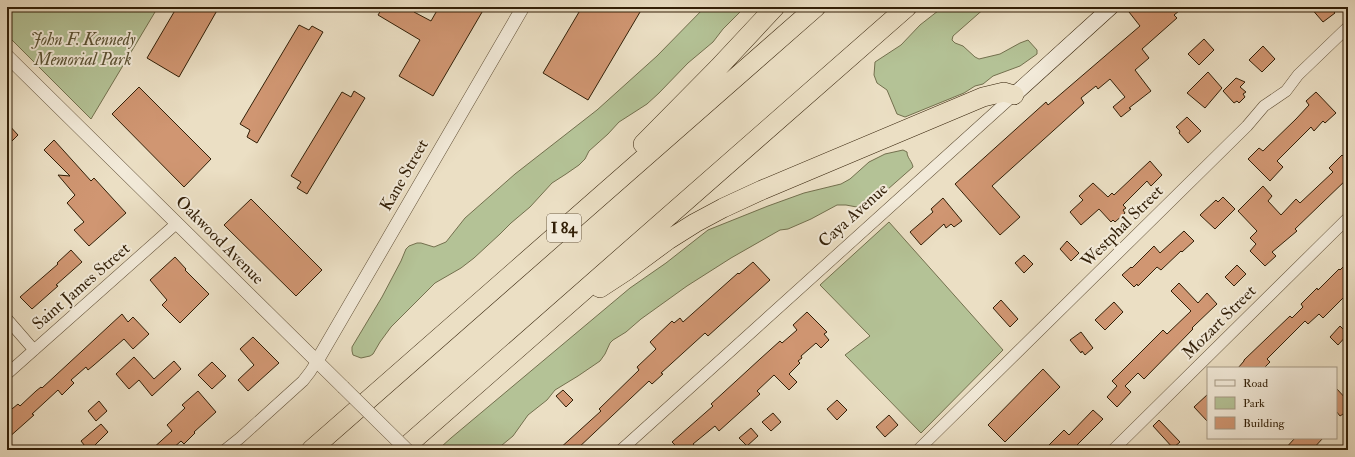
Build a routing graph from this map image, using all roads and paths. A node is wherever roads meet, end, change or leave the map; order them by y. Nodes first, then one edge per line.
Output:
1 (523, 7) edge
2 (775, 7) edge
3 (816, 7) edge
4 (907, 7) edge
5 (1111, 7) edge
6 (1348, 27) edge
7 (7, 56) edge
8 (1014, 95) junction
9 (610, 188) junction
10 (1348, 218) edge
11 (177, 223) junction
12 (564, 308) junction
13 (7, 319) edge
14 (34, 350) junction
15 (317, 361) junction
16 (7, 374) edge
17 (225, 450) edge
18 (311, 450) edge
19 (402, 450) edge
20 (406, 450) edge
21 (621, 450) edge
22 (918, 450) edge
23 (1113, 450) edge

1 - 15 street, Kane Street
2 - 9 highway
3 - 9 highway, I 84
4 - 12 highway
5 - 8 main road, Caya Avenue
6 - 22 street, Westphal Street
7 - 11 street, Oakwood Avenue
8 - 12 highway
8 - 21 street, Caya Avenue
9 - 18 highway, I 84
10 - 23 street, Mozart Street
11 - 14 street, Saint James Street
11 - 15 street, Oakwood Avenue
12 - 19 highway
13 - 14 street
14 - 16 street, Saint James Street
15 - 17 street
15 - 20 street, Oakwood Avenue, bridge

